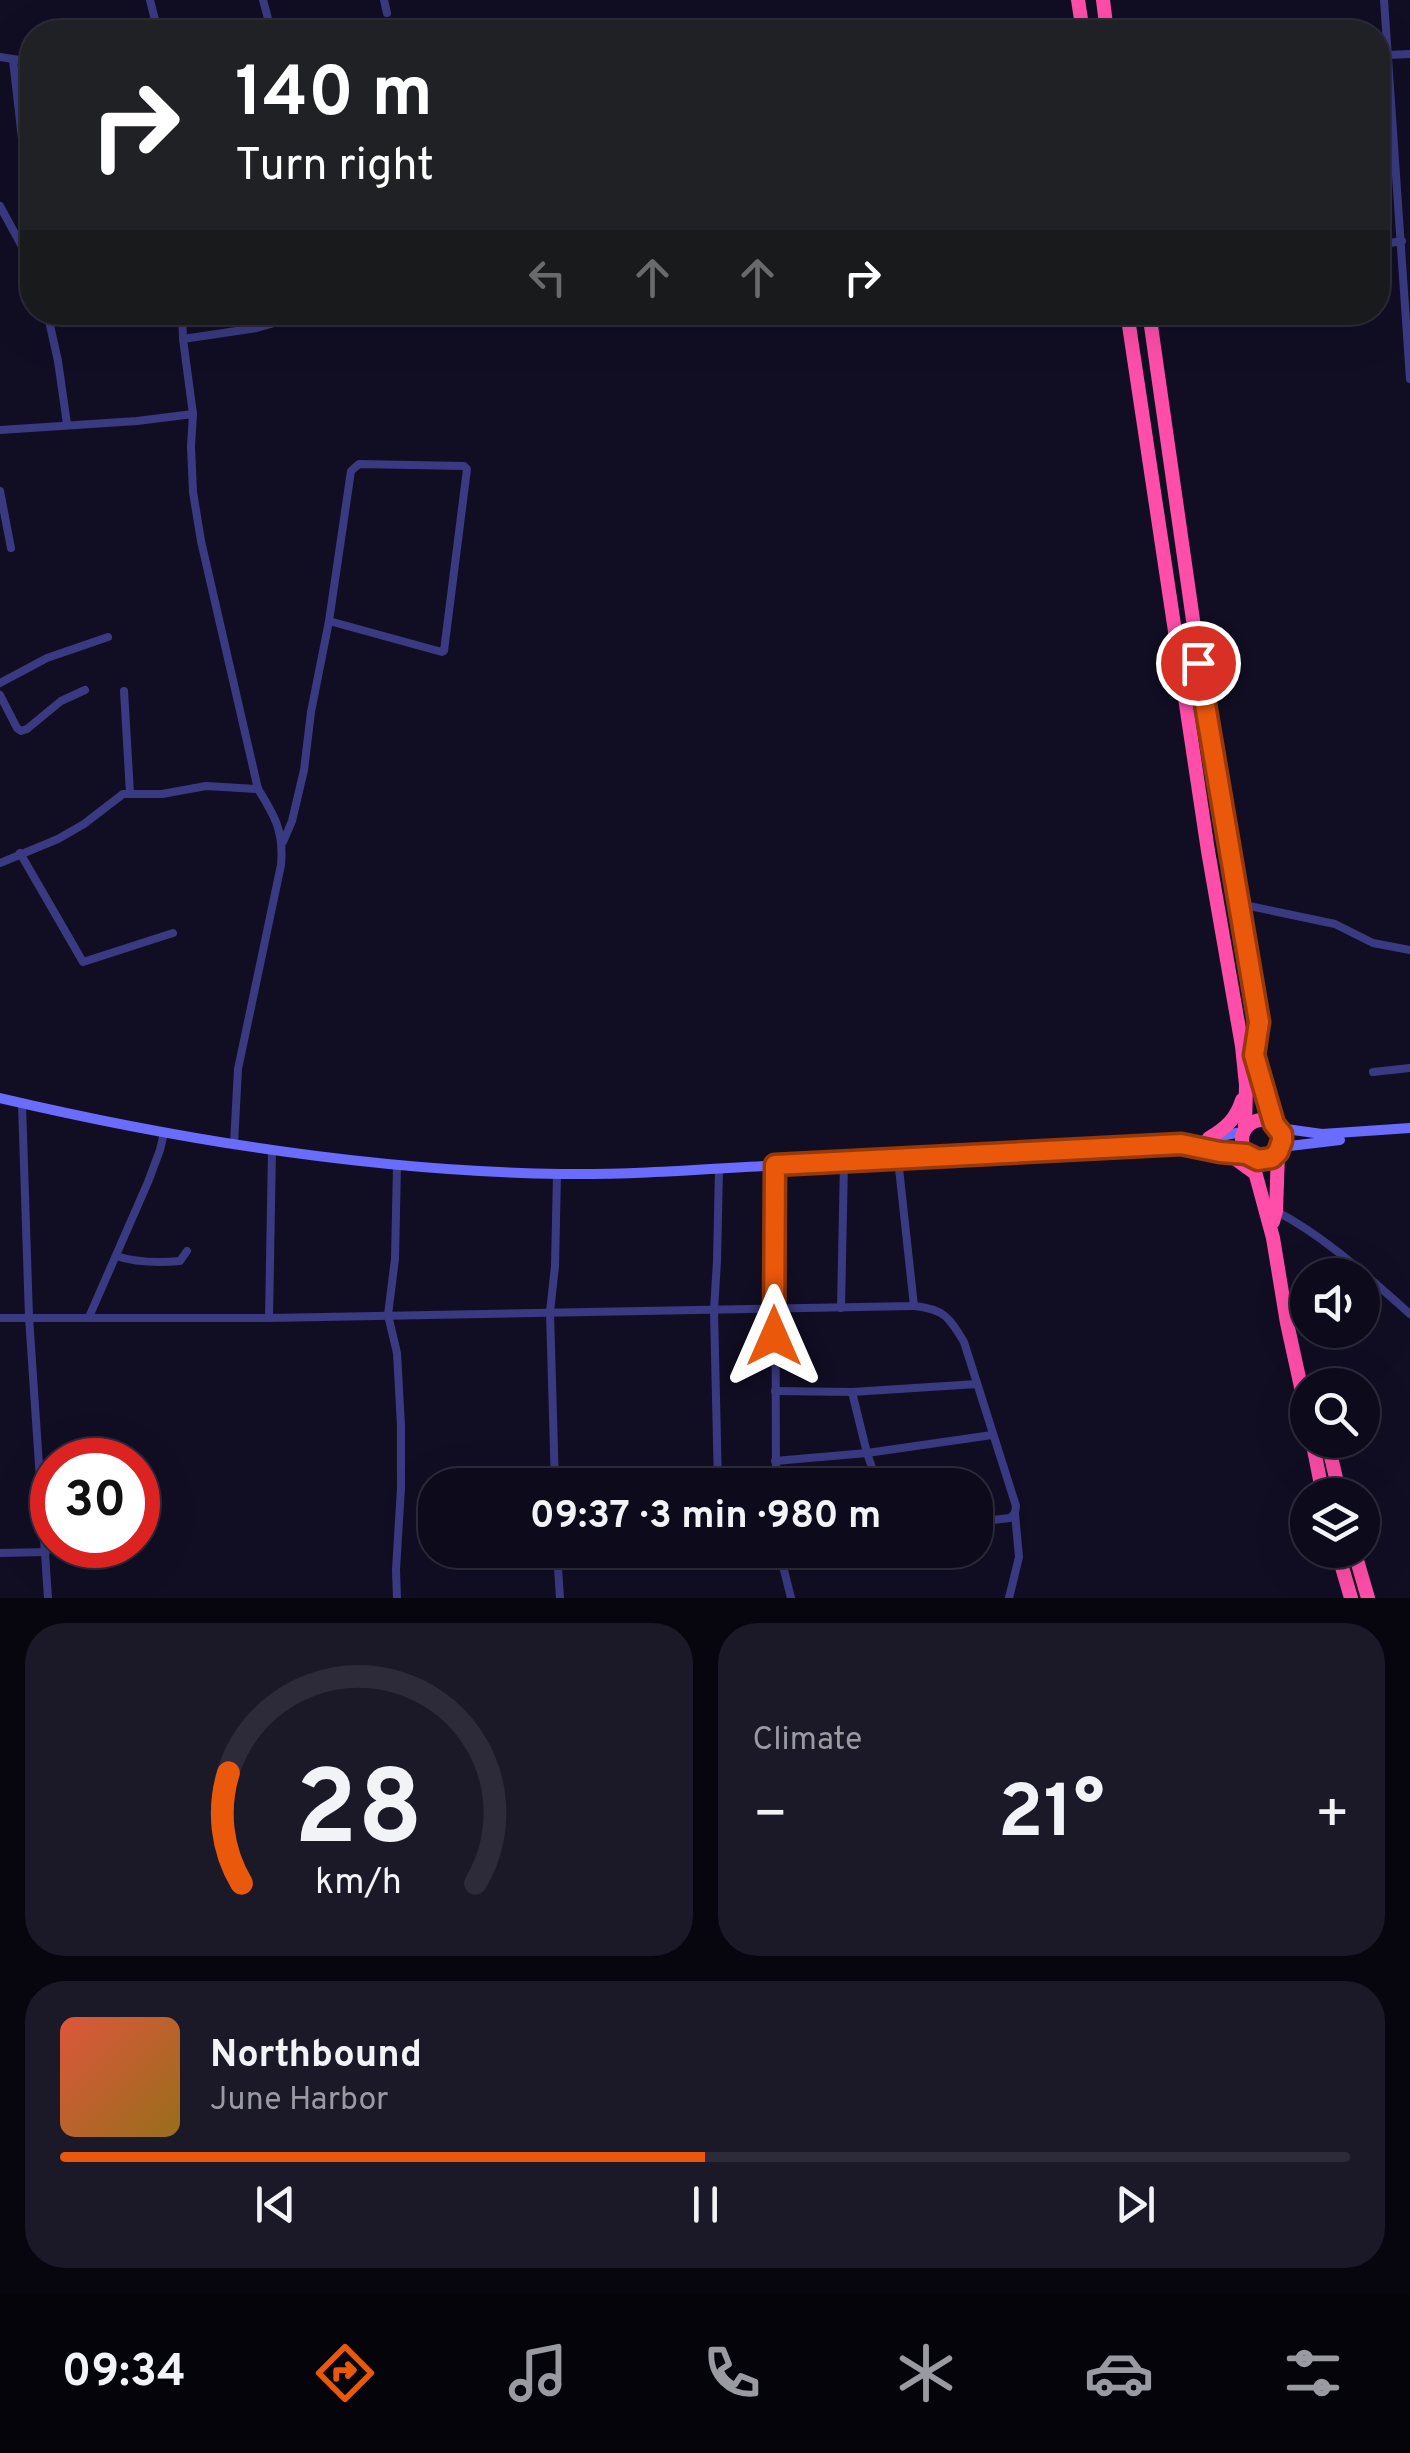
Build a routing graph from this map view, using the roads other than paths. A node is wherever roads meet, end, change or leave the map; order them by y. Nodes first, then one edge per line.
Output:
1 (384, 0) edge
2 (387, 14) dead end
3 (0, 58) edge
4 (14, 60) junction
5 (20, 61) edge
6 (1390, 82) edge
7 (20, 118) edge
8 (1410, 187) edge
9 (1398, 190) junction
10 (0, 206) edge
11 (1402, 241) junction
12 (20, 242) edge
13 (1390, 243) edge
14 (1408, 309) edge
15 (50, 325) edge
16 (183, 325) edge
17 (267, 325) edge
18 (1129, 325) edge
19 (1150, 325) edge
20 (184, 339) junction
21 (1410, 379) edge
22 (193, 414) junction
23 (67, 424) junction
24 (0, 430) edge
25 (0, 491) edge
26 (1160, 518) junction
27 (1177, 518) junction
28 (11, 548) dead end
29 (329, 621) junction
30 (108, 638) dead end
31 (0, 684) edge
32 (85, 690) dead end
33 (124, 691) dead end
34 (0, 695) edge
35 (258, 789) junction
36 (130, 793) junction
37 (283, 842) junction
38 (20, 853) junction
39 (0, 864) edge
40 (1240, 904) junction
41 (172, 933) dead end
42 (1410, 950) edge
43 (1410, 1068) edge
44 (1373, 1072) dead end
45 (1246, 1085) junction
46 (0, 1098) edge
47 (22, 1104) junction
48 (1276, 1126) junction
49 (1410, 1128) edge
50 (1374, 1129) junction
51 (1244, 1130) junction
52 (164, 1133) junction
53 (1209, 1138) junction
54 (234, 1144) junction
55 (1181, 1144) junction
56 (272, 1150) junction
57 (1279, 1150) junction
58 (1220, 1152) junction
59 (1249, 1155) junction
60 (898, 1159) junction
61 (844, 1162) junction
62 (397, 1164) junction
63 (775, 1165) junction
64 (718, 1169) junction
65 (1255, 1173) junction
66 (557, 1174) junction
67 (1276, 1210) junction
68 (1273, 1238) junction
69 (188, 1251) dead end
70 (116, 1256) junction
71 (914, 1306) junction
72 (841, 1308) junction
73 (774, 1309) junction
74 (714, 1310) junction
75 (550, 1312) junction
76 (1410, 1314) edge
77 (388, 1315) junction
78 (29, 1317) junction
79 (0, 1318) edge
80 (89, 1318) junction
81 (269, 1318) junction
82 (1296, 1367) edge
83 (977, 1384) junction
84 (774, 1391) junction
85 (852, 1392) junction
86 (992, 1435) junction
87 (38, 1438) edge
88 (866, 1453) junction
89 (775, 1460) junction
90 (555, 1468) edge
91 (718, 1468) edge
92 (775, 1468) edge
93 (872, 1468) edge
94 (1015, 1513) junction
95 (993, 1520) edge
96 (30, 1552) edge
97 (0, 1553) edge
98 (47, 1568) edge
99 (558, 1568) edge
100 (783, 1568) edge
101 (1342, 1568) edge
102 (1359, 1568) edge
103 (48, 1598) edge
104 (397, 1598) edge
105 (560, 1598) edge
106 (791, 1598) edge
107 (1008, 1598) edge
108 (1351, 1598) edge
109 (1368, 1598) edge

1 - 2 street
3 - 4 street
4 - 5 street
4 - 7 street
6 - 9 street
8 - 9 street
9 - 11 street
10 - 12 street
11 - 13 street
11 - 14 street
14 - 21 street
15 - 23 street
16 - 20 street
17 - 20 street
18 - 26 highway
19 - 27 highway
20 - 22 street
22 - 23 street
22 - 35 street
23 - 24 street
25 - 28 street
26 - 27 highway
26 - 45 highway
27 - 40 highway
29 - 29 street
29 - 37 street
30 - 31 street
32 - 34 street
33 - 36 street
35 - 36 street
35 - 37 street
36 - 38 street
37 - 54 street
38 - 39 street
38 - 41 street
40 - 42 street
40 - 48 highway
43 - 44 street
45 - 51 highway
45 - 53 highway
46 - 47 main road
47 - 52 main road
47 - 78 street
48 - 50 main road
48 - 51 highway
48 - 57 highway
49 - 50 main road
50 - 57 main road
51 - 53 main road
51 - 59 highway
52 - 54 main road
52 - 70 street
53 - 55 main road
54 - 56 main road
55 - 58 main road
55 - 60 main road
56 - 62 main road
56 - 81 street
57 - 59 highway
57 - 67 highway
58 - 59 main road
58 - 65 highway
59 - 65 highway
60 - 61 main road
60 - 71 street
61 - 63 main road
61 - 72 street
62 - 66 main road
62 - 77 street
63 - 64 main road
63 - 73 street
64 - 66 main road
64 - 74 street
65 - 68 highway
66 - 75 street
67 - 68 highway
67 - 76 street
68 - 82 highway
69 - 70 street
70 - 80 street
71 - 72 street
71 - 83 street
72 - 73 street
73 - 74 street
73 - 84 street
74 - 75 street
74 - 91 street
75 - 77 street
75 - 90 street
77 - 81 street
77 - 104 street
78 - 79 street
78 - 80 street
78 - 87 street
80 - 81 street
83 - 85 street
83 - 86 street
84 - 85 street
84 - 89 street
85 - 88 street
86 - 88 street
86 - 94 street
88 - 89 street
88 - 93 street
89 - 92 street
94 - 95 street
94 - 107 street
96 - 97 street
98 - 103 street
99 - 105 street
100 - 106 street
101 - 108 highway
102 - 109 highway

